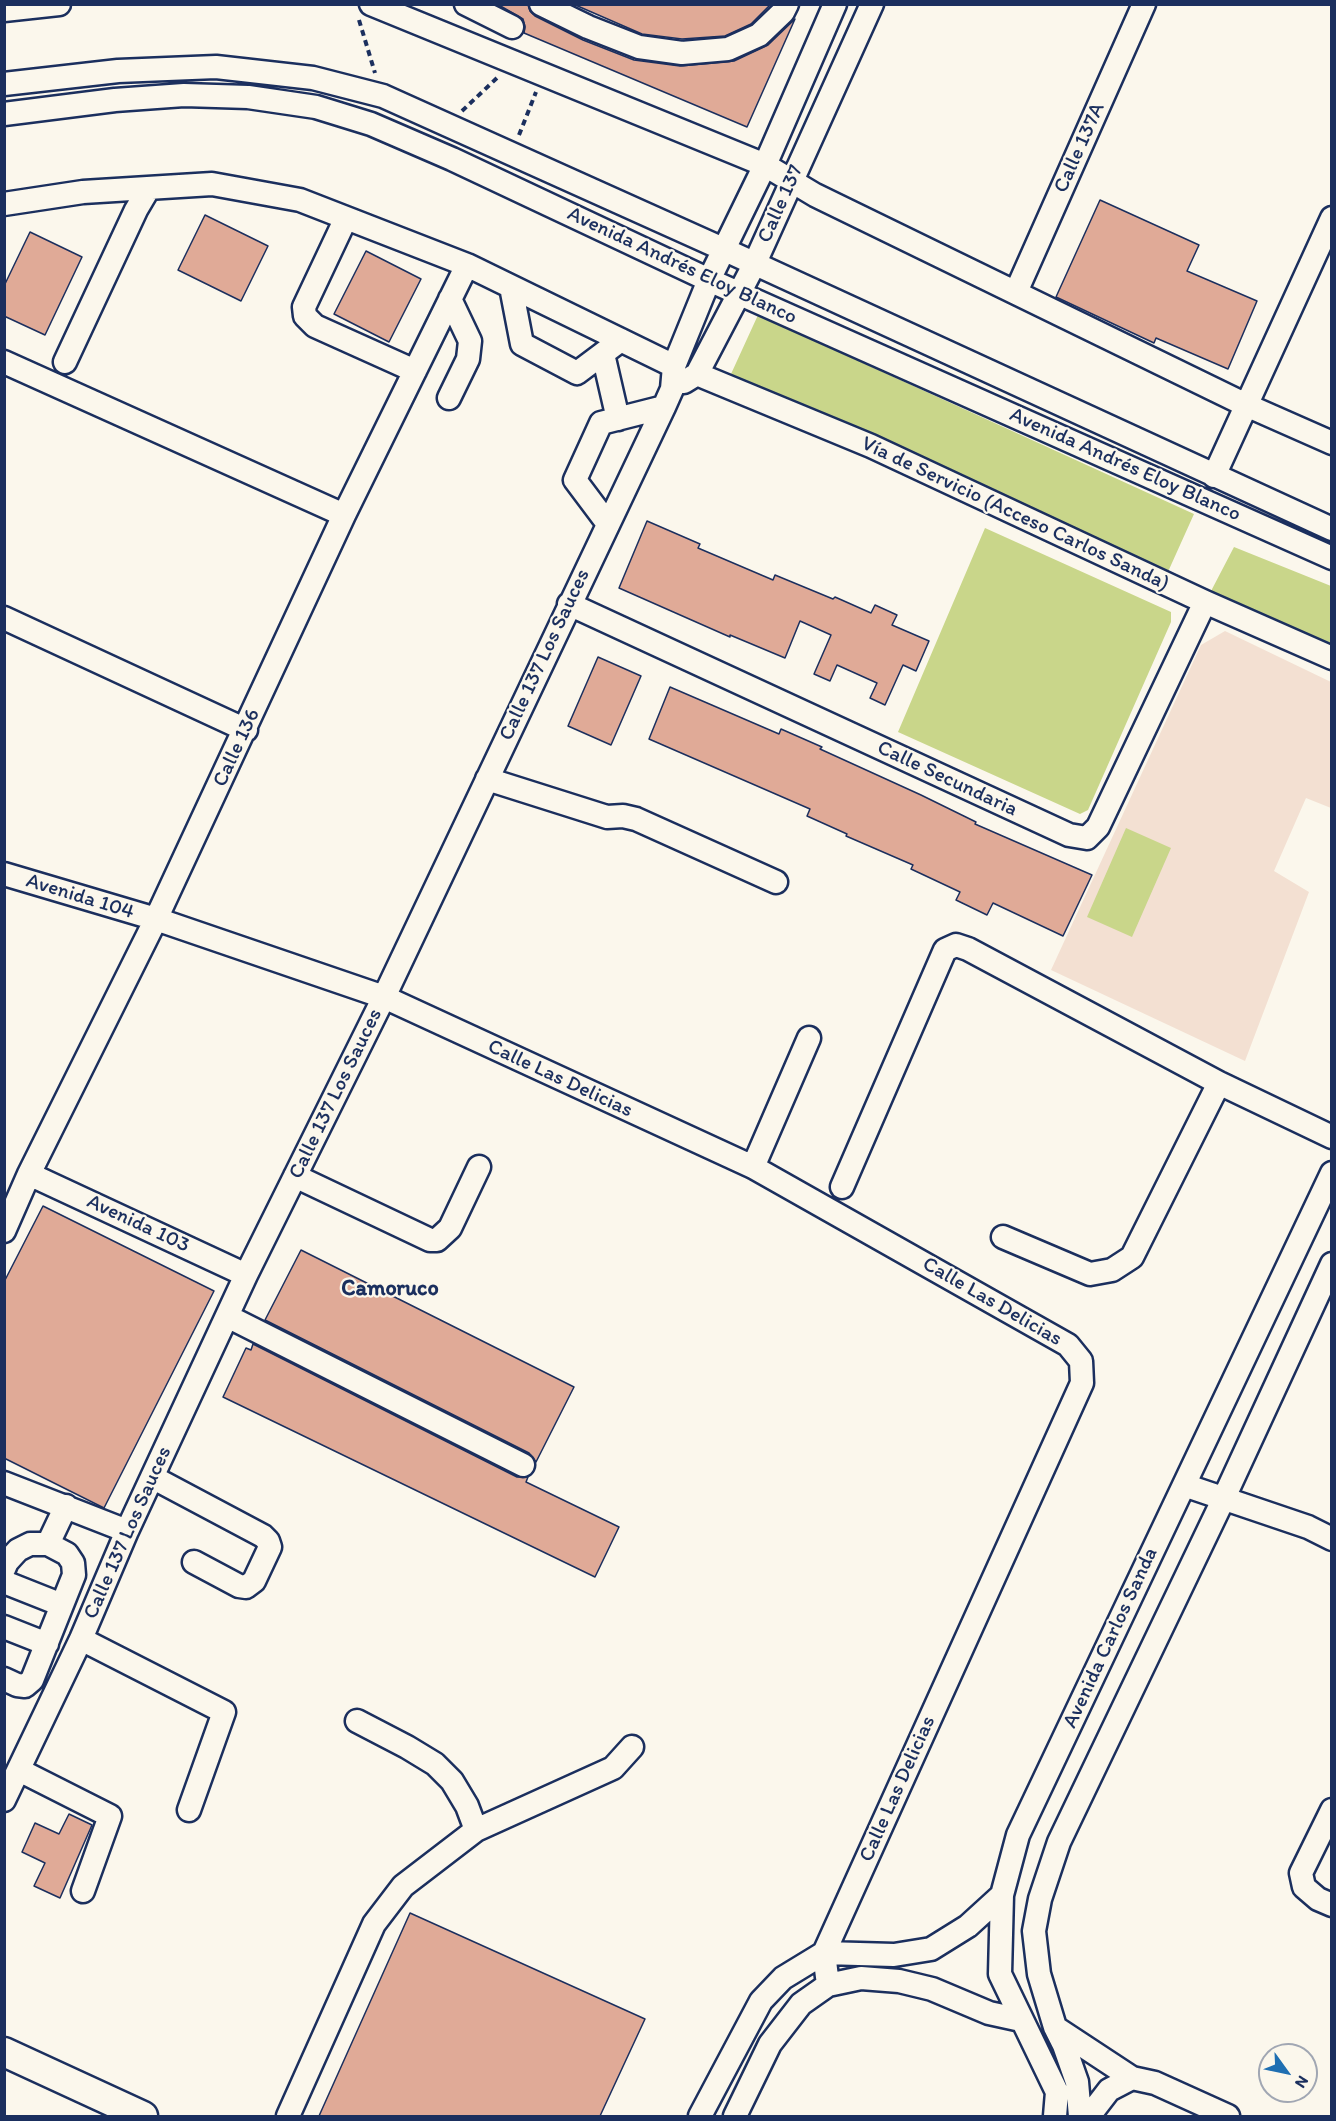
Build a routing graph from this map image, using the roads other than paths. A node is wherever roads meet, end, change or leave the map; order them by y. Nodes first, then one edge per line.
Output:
1 (59, 4) edge
2 (466, 4) edge
3 (541, 4) edge
4 (787, 4) edge
5 (835, 4) edge
6 (872, 4) edge
7 (1144, 4) edge
8 (4, 10) edge
9 (364, 10) edge
10 (513, 27) dead end
11 (4, 84) edge
12 (4, 114) edge
13 (765, 165) junction
14 (791, 180) junction
15 (149, 188) junction
16 (4, 204) edge
17 (346, 218) junction
18 (1332, 218) edge
19 (723, 249) junction
20 (467, 265) junction
21 (754, 265) junction
22 (709, 280) junction
23 (511, 287) junction
24 (1016, 292) junction
25 (739, 293) junction
26 (450, 299) junction
27 (621, 340) junction
28 (603, 354) junction
29 (4, 362) edge
30 (65, 362) dead end
31 (674, 366) junction
32 (415, 371) junction
33 (697, 374) junction
34 (449, 398) dead end
35 (668, 398) junction
36 (1246, 405) junction
37 (618, 419) junction
38 (1332, 443) edge
39 (1214, 476) junction
40 (344, 515) junction
41 (608, 524) junction
42 (1332, 529) edge
43 (1332, 558) edge
44 (1205, 602) junction
45 (569, 604) junction
46 (4, 618) edge
47 (1332, 658) edge
48 (246, 729) junction
49 (487, 779) junction
50 (4, 874) edge
51 (776, 882) dead end
52 (156, 920) junction
53 (384, 997) junction
54 (809, 1038) dead end
55 (1219, 1083) junction
56 (1332, 1137) edge
57 (479, 1167) dead end
58 (753, 1167) junction
59 (1332, 1173) edge
60 (30, 1174) junction
61 (295, 1176) junction
62 (842, 1186) dead end
63 (4, 1231) edge
64 (1003, 1237) dead end
65 (1332, 1264) edge
66 (246, 1275) junction
67 (227, 1316) junction
68 (523, 1465) dead end
69 (152, 1477) junction
70 (4, 1483) edge
71 (1184, 1485) junction
72 (1223, 1500) junction
73 (66, 1506) junction
74 (127, 1531) junction
75 (1332, 1539) edge
76 (48, 1544) junction
77 (194, 1562) dead end
78 (4, 1569) edge
79 (4, 1582) edge
80 (63, 1605) junction
81 (4, 1628) edge
82 (81, 1639) junction
83 (47, 1644) junction
84 (4, 1679) edge
85 (357, 1721) dead end
86 (632, 1747) dead end
87 (19, 1770) junction
88 (4, 1800) edge
89 (189, 1810) dead end
90 (1332, 1810) edge
91 (476, 1830) junction
92 (83, 1891) dead end
93 (1002, 1895) junction
94 (1332, 1905) edge
95 (824, 1953) junction
96 (828, 1985) junction
97 (1021, 2019) junction
98 (1055, 2027) junction
99 (4, 2052) edge
100 (1132, 2078) junction
101 (143, 2116) edge
102 (288, 2116) edge
103 (700, 2116) edge
104 (735, 2116) edge
105 (1055, 2116) edge
106 (1080, 2116) edge
107 (1089, 2116) edge
108 (1228, 2116) edge

1 - 8 street
2 - 10 street
3 - 4 street
5 - 13 street
6 - 14 street, Calle 137
7 - 24 street, Calle 137A
9 - 13 street
11 - 19 street, Avenida Andrés Eloy Blanco
12 - 22 street, Avenida Andrés Eloy Blanco
13 - 14 street
13 - 19 street
14 - 21 street, Calle 137
14 - 24 street
15 - 16 street
15 - 17 street
15 - 30 street
17 - 20 street
17 - 32 street
18 - 36 street
19 - 21 street, Avenida Andrés Eloy Blanco
19 - 22 street
20 - 23 street
20 - 26 street, Calle 136
21 - 25 street, Calle 137
21 - 39 street, Avenida Andrés Eloy Blanco
22 - 25 street, Avenida Andrés Eloy Blanco
22 - 31 street
23 - 27 street
23 - 28 street
24 - 36 street
25 - 33 street, Calle 137
25 - 43 street, Avenida Andrés Eloy Blanco
26 - 32 street, Calle 136
26 - 34 street
27 - 28 street
27 - 31 street
28 - 37 street
29 - 40 street
31 - 35 street
32 - 40 street, Calle 136
33 - 35 street
33 - 44 street, Vía de Servicio (Acceso Carlos Sanda)
35 - 37 street
35 - 41 street, Calle 137 Los Sauces
36 - 38 street
36 - 39 street
37 - 41 street
39 - 42 street, Avenida Andrés Eloy Blanco
40 - 48 street, Calle 136
41 - 45 street, Calle 137 Los Sauces
44 - 45 street, Calle Secundaria
44 - 47 street, Vía de Servicio (Acceso Carlos Sanda)
45 - 49 street, Calle 137 Los Sauces
46 - 48 street
48 - 52 street, Calle 136
49 - 51 street
49 - 53 street, Calle 137 Los Sauces
50 - 52 street, Avenida 104
52 - 53 street, Avenida 104
52 - 60 street, Calle 136
53 - 58 street, Calle Las Delicias
53 - 61 street, Calle 137 Los Sauces
54 - 58 street
55 - 56 street
55 - 62 street
55 - 64 street
57 - 61 street
58 - 95 street, Calle Las Delicias
59 - 71 street, Avenida Carlos Sanda
60 - 63 street, Calle 136
60 - 66 street, Avenida 103
61 - 66 street, Calle 137 Los Sauces
65 - 72 street, Avenida Carlos Sanda
66 - 67 street, Calle 137 Los Sauces
67 - 68 street
67 - 69 street, Calle 137 Los Sauces
69 - 74 street, Calle 137 Los Sauces
69 - 77 street
70 - 73 street
71 - 72 street
71 - 93 street, Avenida Carlos Sanda
72 - 75 street
72 - 98 street, Avenida Carlos Sanda
73 - 74 street
73 - 76 street
74 - 82 street, Calle 137 Los Sauces
76 - 78 street
76 - 80 street
79 - 80 street
80 - 83 street
81 - 83 street
82 - 87 street, Calle 137 Los Sauces
82 - 89 street
83 - 84 street
85 - 91 street
86 - 91 street
87 - 88 street, Calle 137 Los Sauces
87 - 92 street
90 - 94 street
91 - 102 street
93 - 95 street
93 - 97 street, Avenida Carlos Sanda
95 - 96 street
95 - 103 street
96 - 97 street
96 - 104 street
97 - 105 street, Avenida Carlos Sanda
98 - 100 street
98 - 106 street, Avenida Carlos Sanda
99 - 101 main road
100 - 107 street
100 - 108 street

